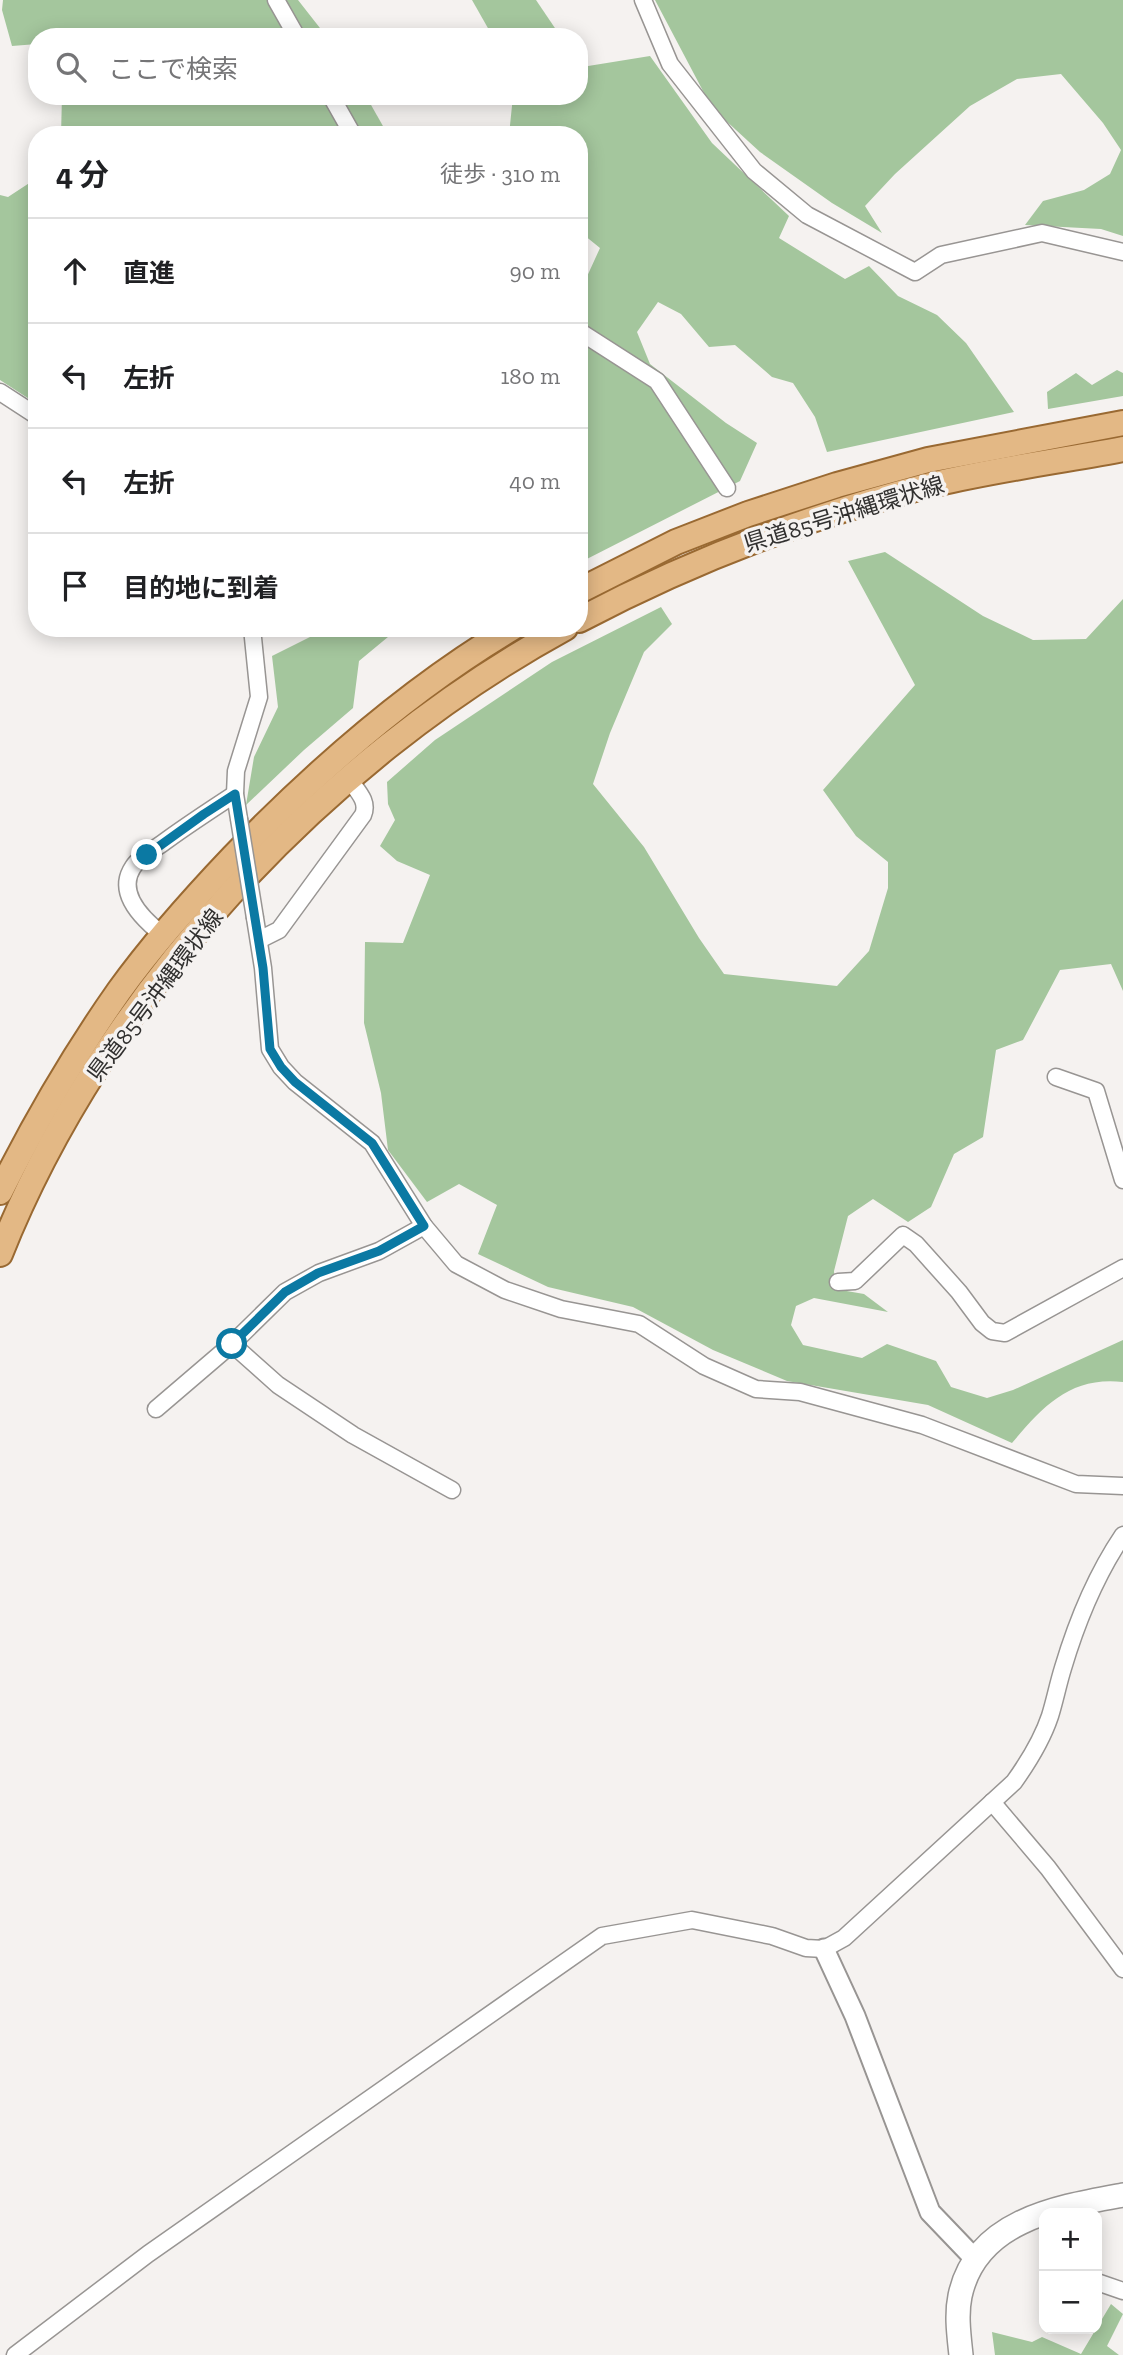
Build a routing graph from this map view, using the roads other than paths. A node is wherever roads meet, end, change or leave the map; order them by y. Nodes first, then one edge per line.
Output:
1 (276, 0) edge
2 (643, 0) edge
3 (292, 28) edge
4 (336, 105) edge
5 (348, 126) edge
6 (1123, 252) edge
7 (588, 337) edge
8 (0, 392) edge
9 (28, 410) edge
10 (1123, 423) edge
11 (1123, 449) edge
12 (727, 488) dead end
13 (588, 586) edge
14 (588, 616) edge
15 (254, 637) edge
16 (498, 637) edge
17 (550, 637) edge
18 (349, 779) junction
19 (235, 794) junction
20 (259, 940) junction
21 (156, 945) junction
22 (1056, 1077) dead end
23 (1123, 1180) edge
24 (0, 1192) edge
25 (424, 1226) junction
26 (0, 1254) edge
27 (1123, 1268) edge
28 (838, 1282) dead end
29 (232, 1344) junction
30 (156, 1409) dead end
31 (1123, 1486) edge
32 (452, 1490) dead end
33 (1123, 1535) edge
34 (992, 1802) junction
35 (824, 1949) junction
36 (1123, 1969) edge
37 (1123, 2195) edge
38 (1076, 2208) edge
39 (1039, 2216) edge
40 (975, 2259) junction
41 (1102, 2284) edge
42 (1123, 2291) edge
43 (15, 2355) edge
44 (961, 2355) edge

1 - 3 street
2 - 6 street
4 - 5 street
7 - 12 street
8 - 9 street
10 - 13 main road, 県道85号沖縄環状線
11 - 14 main road, 県道85号沖縄環状線
15 - 19 street
16 - 21 main road, 県道85号沖縄環状線
17 - 18 main road, 県道85号沖縄環状線
18 - 20 street
18 - 26 main road, 県道85号沖縄環状線
19 - 20 street, bridge
19 - 21 street
20 - 25 street
21 - 24 main road, 県道85号沖縄環状線
22 - 23 street
25 - 29 street
25 - 31 street
27 - 28 street
29 - 30 street
29 - 32 street
33 - 34 street
34 - 35 street
34 - 36 street
35 - 40 street
35 - 43 street
37 - 38 main road
39 - 40 main road
40 - 44 main road
41 - 42 street

